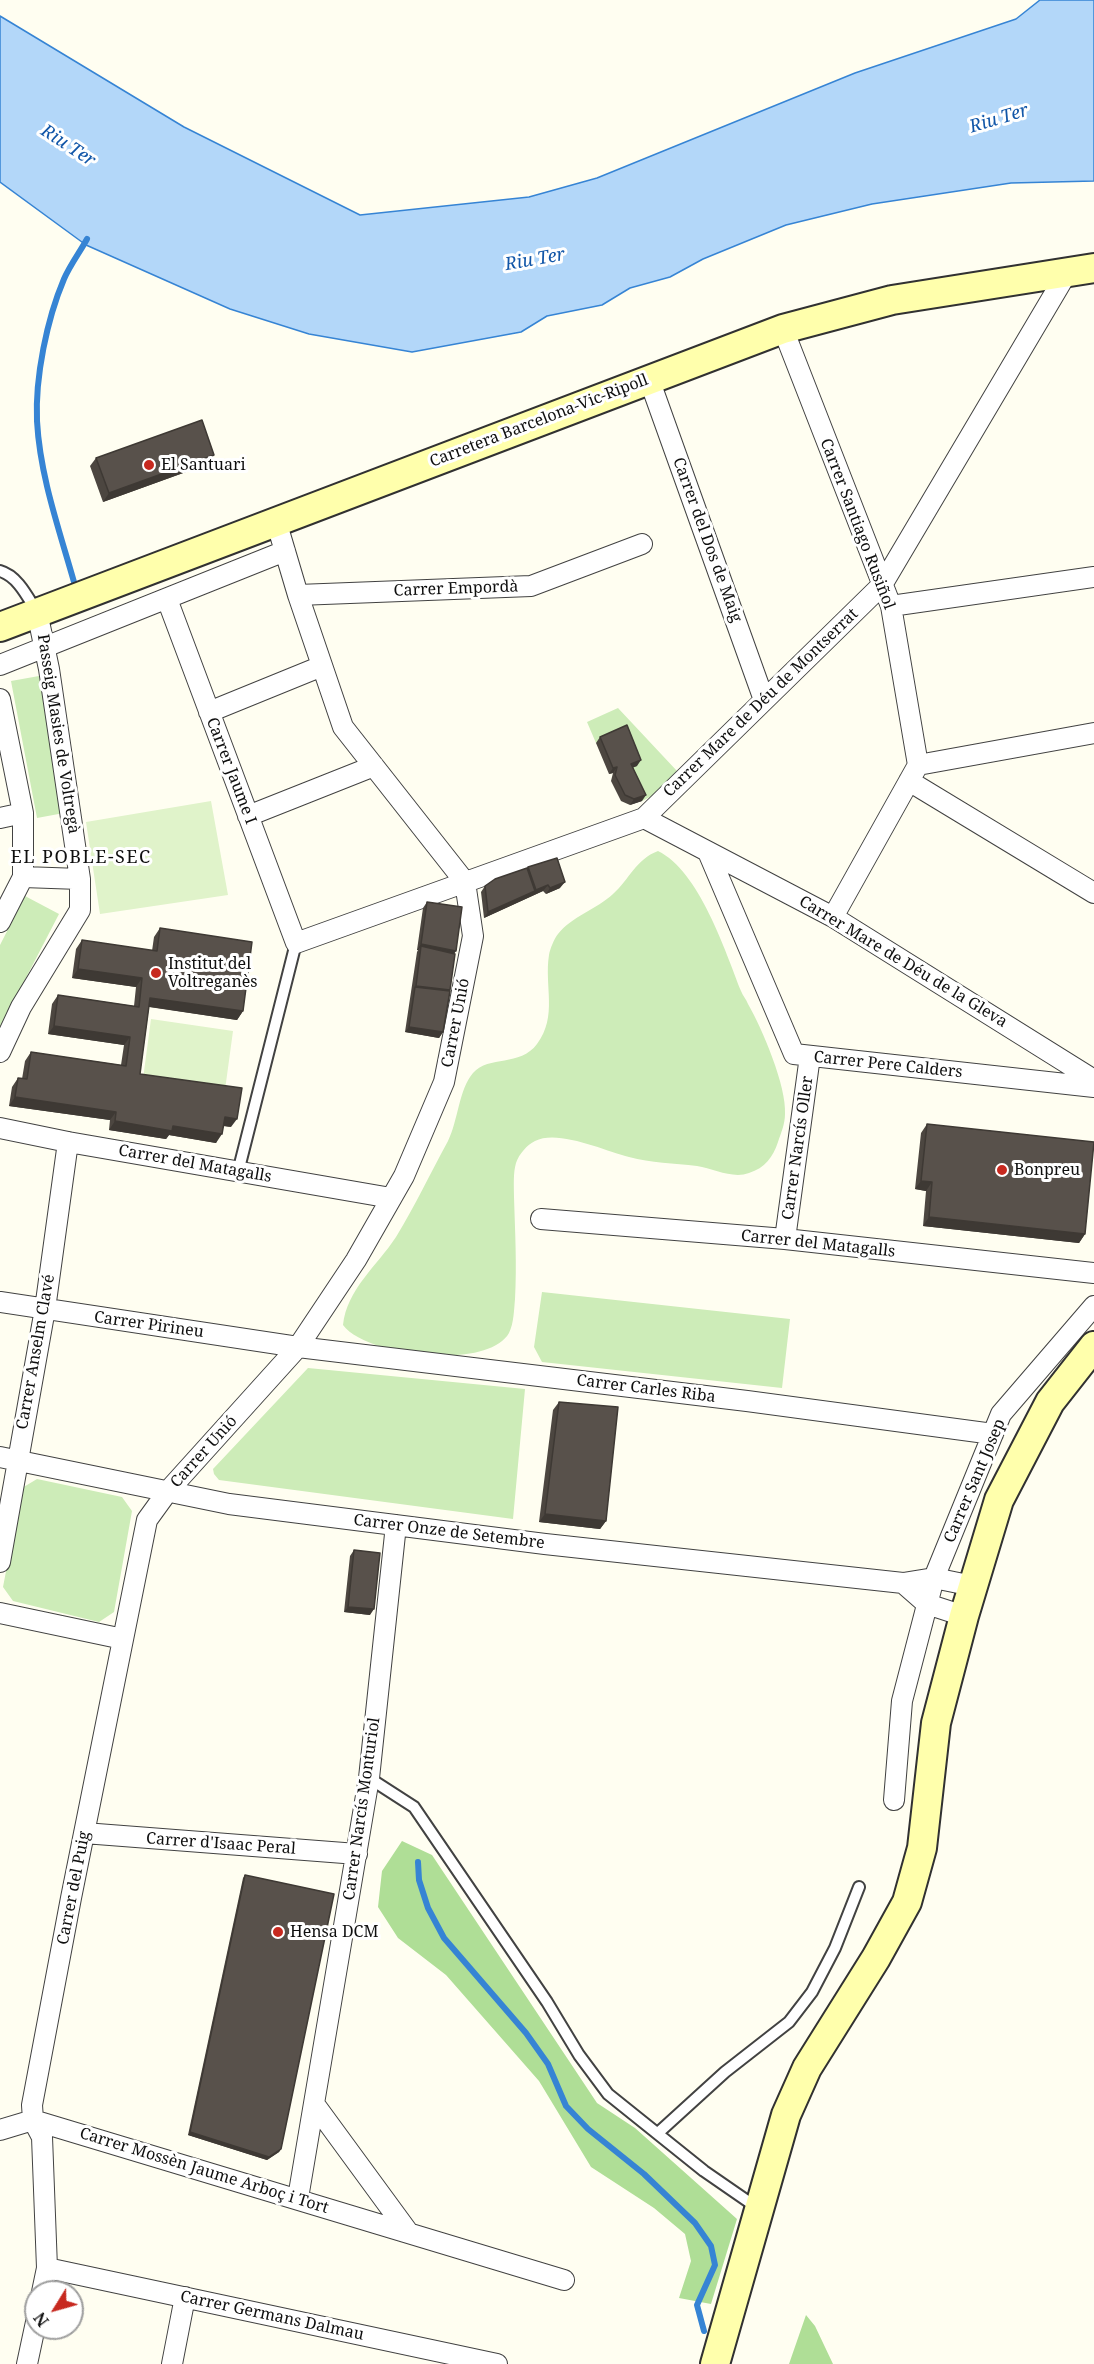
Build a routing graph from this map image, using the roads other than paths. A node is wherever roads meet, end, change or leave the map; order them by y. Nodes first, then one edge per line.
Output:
1 (1081, 269) edge
2 (783, 329) junction
3 (649, 379) junction
4 (276, 521) junction
5 (642, 544) dead end
6 (285, 551) junction
7 (0, 571) edge
8 (1094, 576) edge
9 (882, 585) junction
10 (298, 595) junction
11 (167, 599) junction
12 (891, 606) junction
13 (37, 612) junction
14 (0, 627) edge
15 (45, 648) junction
16 (0, 664) edge
17 (322, 666) junction
18 (0, 699) edge
19 (764, 700) junction
20 (209, 712) junction
21 (1094, 733) edge
22 (374, 766) junction
23 (914, 773) junction
24 (23, 813) junction
25 (248, 816) junction
26 (0, 818) edge
27 (644, 818) junction
28 (708, 852) junction
29 (23, 877) junction
30 (80, 879) junction
31 (465, 882) junction
32 (1094, 893) edge
33 (833, 916) junction
34 (0, 922) edge
35 (296, 943) junction
36 (0, 1052) edge
37 (810, 1056) junction
38 (1094, 1080) edge
39 (1094, 1087) edge
40 (0, 1128) edge
41 (68, 1142) junction
42 (237, 1172) junction
43 (391, 1198) junction
44 (541, 1219) dead end
45 (785, 1239) junction
46 (1094, 1273) edge
47 (0, 1302) edge
48 (1094, 1306) edge
49 (45, 1309) junction
50 (1094, 1346) edge
51 (298, 1347) junction
52 (993, 1434) junction
53 (9, 1459) edge
54 (168, 1491) junction
55 (396, 1525) junction
56 (0, 1562) edge
57 (934, 1578) junction
58 (903, 1583) junction
59 (973, 1586) junction
60 (927, 1604) junction
61 (0, 1613) edge
62 (964, 1616) junction
63 (123, 1639) junction
64 (369, 1778) junction
65 (894, 1800) dead end
66 (84, 1833) junction
67 (357, 1854) junction
68 (859, 1887) dead end
69 (315, 2106) junction
70 (33, 2120) junction
71 (0, 2130) edge
72 (658, 2133) junction
73 (298, 2198) junction
74 (759, 2209) junction
75 (408, 2232) junction
76 (47, 2268) junction
77 (44, 2280) edge
78 (564, 2280) dead end
79 (185, 2297) junction
80 (32, 2340) edge
81 (27, 2364) edge
82 (172, 2364) edge
83 (497, 2364) edge
84 (715, 2364) edge

1 - 2 street, Carretera Barcelona-Vic-Ripoll
1 - 9 street, Carrer Mare de Déu de Montserrat
2 - 3 street, Carretera Barcelona-Vic-Ripoll
2 - 9 street, Carrer Santiago Rusiñol
3 - 4 street, Carretera Barcelona-Vic-Ripoll
3 - 19 street, Carrer del Dos de Maig
4 - 6 street, Carrer Unió
4 - 13 street, Carretera Barcelona-Vic-Ripoll
5 - 10 street, Carrer Empordà
6 - 10 street, Carrer Unió
6 - 11 street
7 - 13 lane
8 - 12 street
9 - 12 street, Carrer Santiago Rusiñol
9 - 19 street, Carrer Mare de Déu de Montserrat
10 - 17 street, Carrer Unió
11 - 15 street
11 - 20 street, Carrer Jaume I
12 - 23 street, Carrer Santiago Rusiñol
13 - 14 street, Carretera Barcelona-Vic-Ripoll
13 - 15 street, Passeig Masies de Voltregà
15 - 16 street
15 - 30 street, Passeig Masies de Voltregà
17 - 20 street
17 - 22 street, Carrer Unió
18 - 24 street
19 - 27 street, Carrer Mare de Déu de Montserrat
20 - 25 street, Carrer Jaume I
21 - 23 street
22 - 25 street
22 - 31 street, Carrer Unió
23 - 32 street
23 - 33 street
24 - 26 street
24 - 29 street
25 - 35 street, Carrer Jaume I
27 - 28 street, Carrer Mare de Déu de la Gleva
27 - 31 street, Carrer Mare de Déu de Montserrat
28 - 33 street, Carrer Mare de Déu de la Gleva
28 - 37 street, Carrer Pere Calders
29 - 30 street
29 - 34 street
30 - 36 street, Passeig Masies de Voltregà
31 - 35 street, Carrer Mare de Déu de Montserrat
31 - 43 street, Carrer Unió
33 - 38 street, Carrer Mare de Déu de la Gleva
35 - 42 lane
37 - 39 street, Carrer Pere Calders
37 - 45 street, Carrer Narcís Oller
40 - 41 street, Carrer del Matagalls
41 - 42 street, Carrer del Matagalls
41 - 49 street, Carrer Anselm Clavé
42 - 43 street, Carrer del Matagalls
43 - 51 street, Carrer Unió
44 - 45 street, Carrer del Matagalls
45 - 46 street, Carrer del Matagalls
47 - 49 street, Carrer Pirineu
48 - 52 street, Carrer Sant Josep
49 - 51 street, Carrer Pirineu
49 - 53 street, Carrer Anselm Clavé
50 - 59 street
51 - 52 street, Carrer Carles Riba
51 - 54 street, Carrer Unió
52 - 57 street, Carrer Sant Josep
53 - 54 street, Carrer Onze de Setembre
53 - 56 street, Carrer Anselm Clavé
54 - 55 street, Carrer Onze de Setembre
54 - 63 street, Carrer del Puig
55 - 58 street, Carrer Onze de Setembre
55 - 64 street, Carrer Narcís Monturiol
57 - 58 street, Carrer Onze de Setembre
57 - 59 street
57 - 60 street, Carrer Sant Josep
58 - 60 street
59 - 62 street
60 - 62 street
60 - 65 street, Carrer Sant Josep
61 - 63 street
62 - 74 street
63 - 66 street, Carrer del Puig
64 - 67 street, Carrer Narcís Monturiol
64 - 72 lane
66 - 67 street, Carrer d'Isaac Peral
66 - 70 street, Carrer del Puig
67 - 69 street, Carrer Narcís Monturiol
68 - 72 lane
69 - 73 street, Carrer Narcís Monturiol
69 - 75 street
70 - 71 street
70 - 73 street, Carrer Mossèn Jaume Arboç i Tort
70 - 76 street, Carrer del Puig
72 - 74 lane
73 - 75 street, Carrer Mossèn Jaume Arboç i Tort
74 - 84 street
75 - 78 street, Carrer Mossèn Jaume Arboç i Tort
76 - 77 street, Carrer del Puig
76 - 79 street, Carrer Germans Dalmau
79 - 82 street
79 - 83 street, Carrer Germans Dalmau
80 - 81 street

